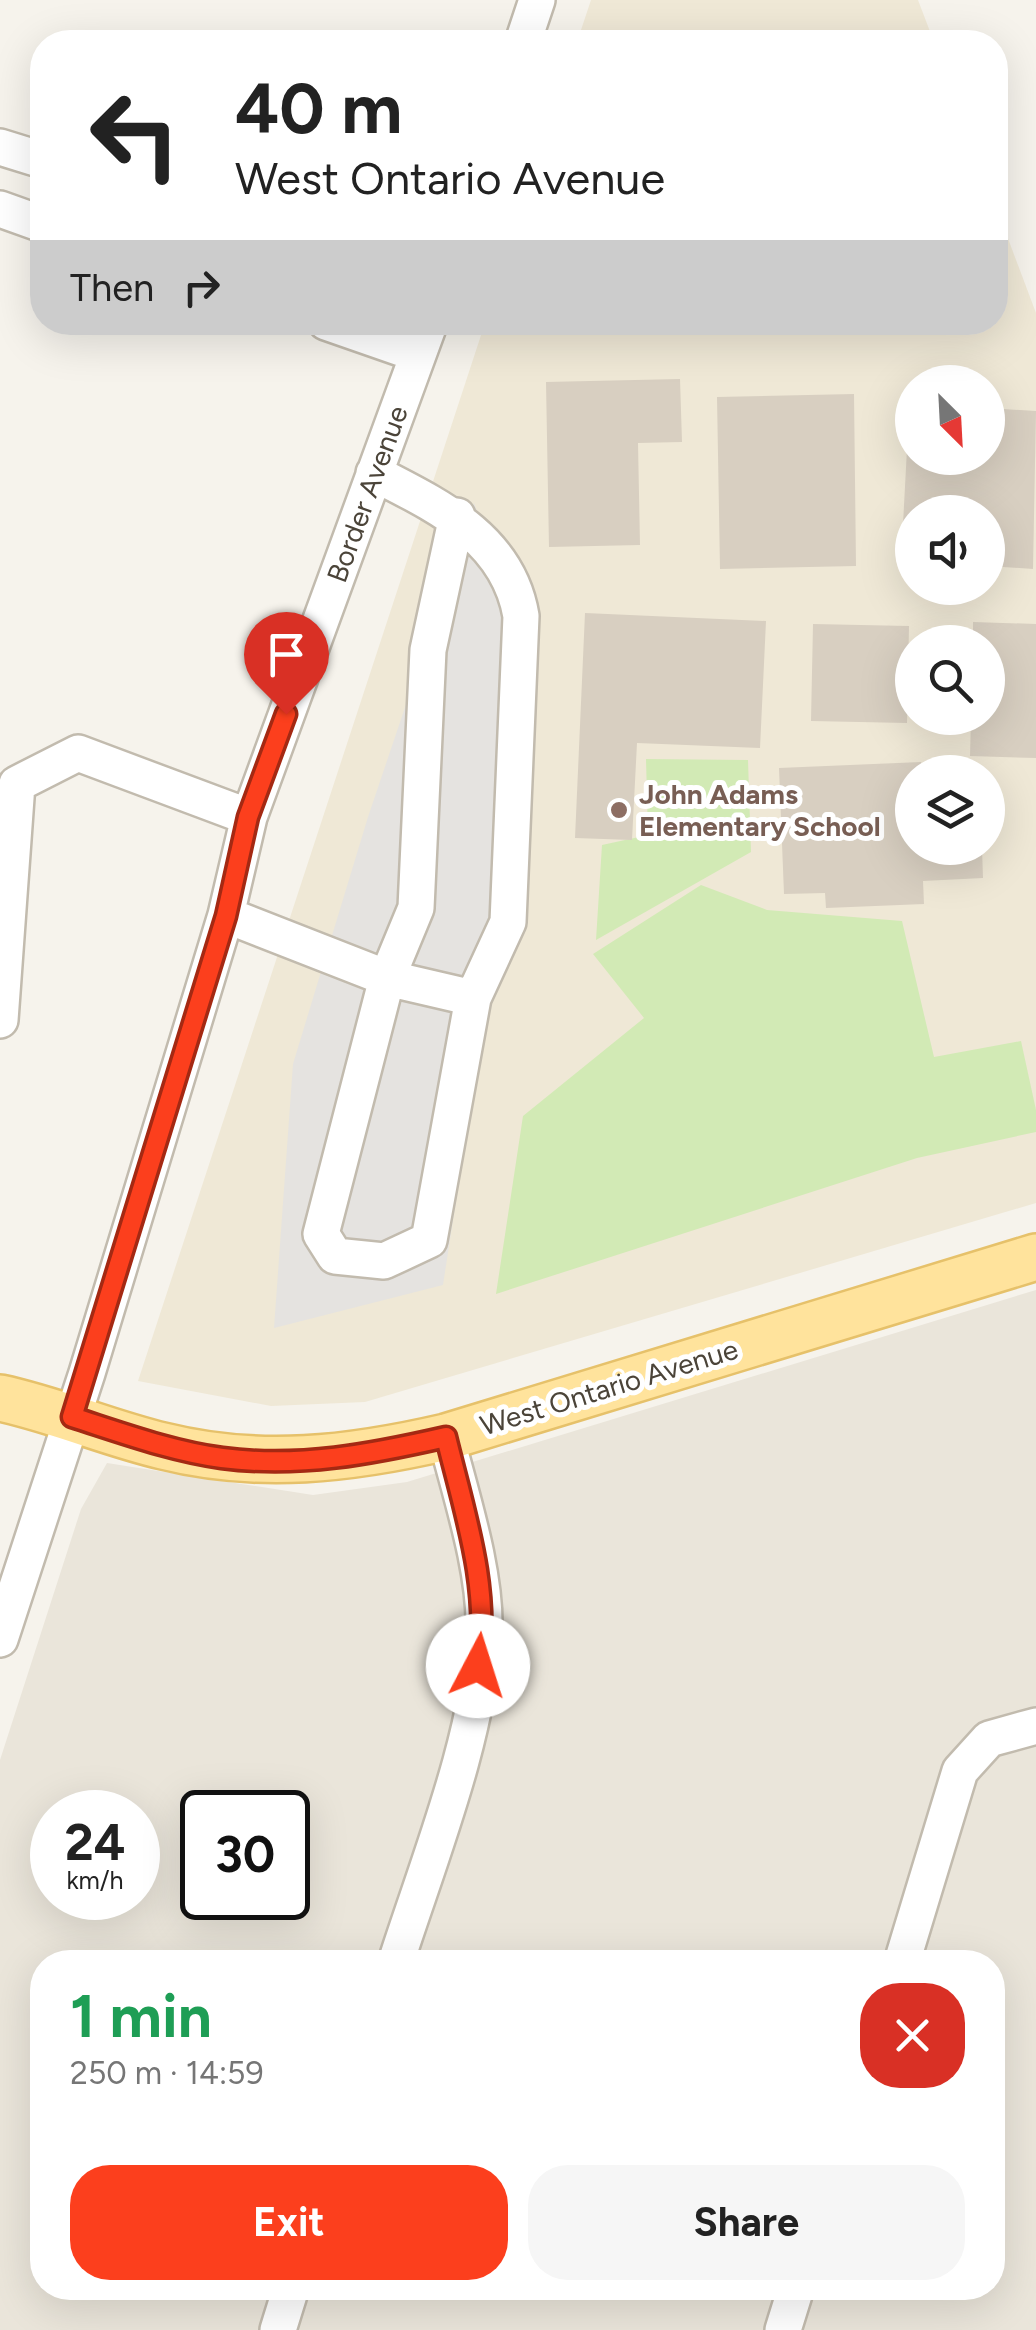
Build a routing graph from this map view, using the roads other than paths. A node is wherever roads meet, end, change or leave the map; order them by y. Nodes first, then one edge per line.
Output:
1 (537, 0) edge
2 (528, 30) edge
3 (0, 146) edge
4 (30, 156) edge
5 (0, 210) edge
6 (30, 220) edge
7 (424, 338) edge
8 (374, 473) junction
9 (457, 516) junction
10 (248, 817) junction
11 (226, 916) junction
12 (387, 978) junction
13 (472, 998) junction
14 (0, 1020) edge
15 (1036, 1257) edge
16 (0, 1398) edge
17 (72, 1417) junction
18 (446, 1437) junction
19 (0, 1638) edge
20 (1036, 1726) edge
21 (400, 1950) edge
22 (906, 1950) edge
23 (287, 2300) edge
24 (792, 2300) edge
25 (278, 2330) edge
26 (782, 2330) edge

1 - 2 street
3 - 4 street
5 - 6 street
7 - 8 street, Border Avenue
8 - 9 street
8 - 10 street, Border Avenue
9 - 12 street
9 - 13 street
10 - 11 street, Border Avenue
10 - 14 street
11 - 12 street
11 - 17 street, Border Avenue
12 - 13 street
12 - 13 street
15 - 18 main road, West Ontario Avenue
16 - 17 main road, West Ontario Avenue
17 - 18 main road, West Ontario Avenue
17 - 19 street, Border Avenue
18 - 21 street
20 - 22 street
23 - 25 street
24 - 26 street

